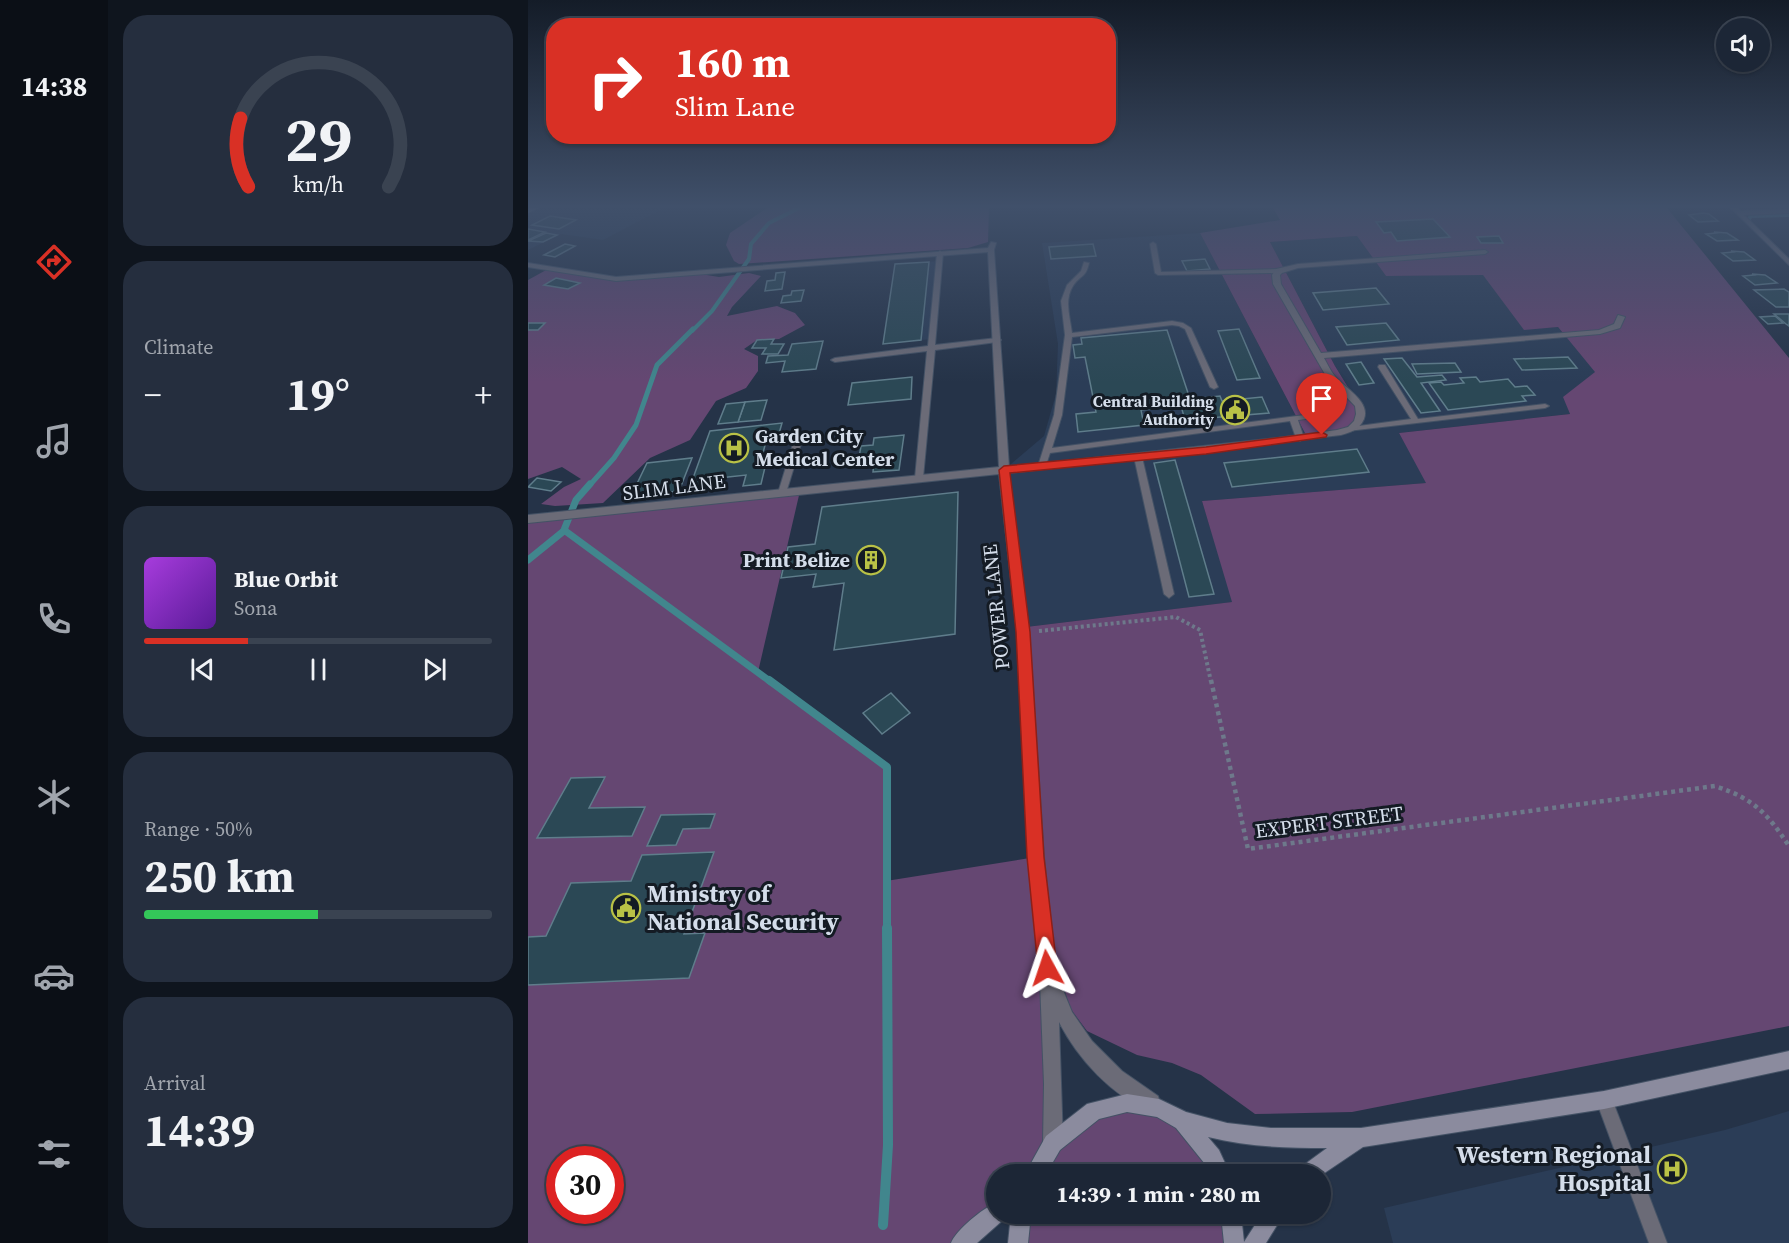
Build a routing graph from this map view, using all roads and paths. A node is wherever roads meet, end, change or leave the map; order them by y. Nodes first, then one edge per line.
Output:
1 (534, 266) edge
2 (778, 266) edge
3 (939, 266) edge
4 (993, 266) edge
5 (1085, 266) edge
6 (1157, 266) edge
7 (1298, 266) edge
8 (1279, 271) junction
9 (1621, 317) dead end
10 (1069, 335) junction
11 (997, 340) junction
12 (931, 349) junction
13 (1318, 356) junction
14 (834, 360) dead end
15 (1382, 367) dead end
16 (1214, 387) dead end
17 (1545, 406) dead end
18 (1320, 416) dead end
19 (1293, 419) junction
20 (1416, 421) junction
21 (1351, 429) junction
22 (1151, 437) junction
23 (1300, 438) junction
24 (1123, 441) junction
25 (797, 444) dead end
26 (1047, 451) junction
27 (1155, 455) junction
28 (1138, 457) junction
29 (1127, 458) junction
30 (1042, 466) junction
31 (1004, 470) junction
32 (919, 478) junction
33 (782, 493) junction
34 (528, 519) edge
35 (1169, 594) dead end
36 (1023, 632) junction
37 (1789, 846) edge
38 (1047, 968) junction
39 (1789, 1060) edge
40 (1604, 1100) junction
41 (1159, 1108) junction
42 (1183, 1121) junction
43 (1361, 1138) junction
44 (1053, 1143) junction
45 (1040, 1164) edge
46 (1215, 1164) edge
47 (1319, 1164) edge
48 (986, 1222) edge
49 (1021, 1224) edge
50 (1232, 1224) edge
51 (1267, 1224) edge
52 (961, 1243) edge
53 (1018, 1243) edge
54 (1234, 1243) edge
55 (1254, 1243) edge
56 (1658, 1243) edge

1 - 2 street
3 - 12 lane
4 - 11 street, POWER LANE
5 - 10 lane
6 - 8 lane
7 - 8 street
8 - 13 street
9 - 13 street
10 - 16 lane
10 - 26 lane
11 - 12 lane
11 - 31 street, POWER LANE
12 - 14 lane
12 - 32 lane
13 - 21 street
15 - 20 lane
17 - 20 lane
18 - 19 lane
19 - 22 lane
19 - 23 lane
20 - 21 lane
21 - 23 street, SLIM LANE
22 - 24 lane
22 - 27 lane
23 - 27 street, SLIM LANE
24 - 26 lane
24 - 29 lane
25 - 33 lane
26 - 30 lane
27 - 28 street, SLIM LANE
28 - 29 street, SLIM LANE
28 - 35 lane
29 - 30 street, SLIM LANE
30 - 31 street, SLIM LANE
31 - 32 street, SLIM LANE
31 - 36 street, POWER LANE
32 - 33 street, SLIM LANE
33 - 34 street, SLIM LANE
36 - 37 path, EXPERT STREET
36 - 38 street, POWER LANE
38 - 41 street, POWER LANE
38 - 44 street, POWER LANE
39 - 40 street
40 - 43 street
40 - 56 lane
41 - 42 street
41 - 44 street
42 - 43 street
42 - 46 street
43 - 47 street
44 - 45 street
48 - 52 street
49 - 53 street
50 - 54 street
51 - 55 street

